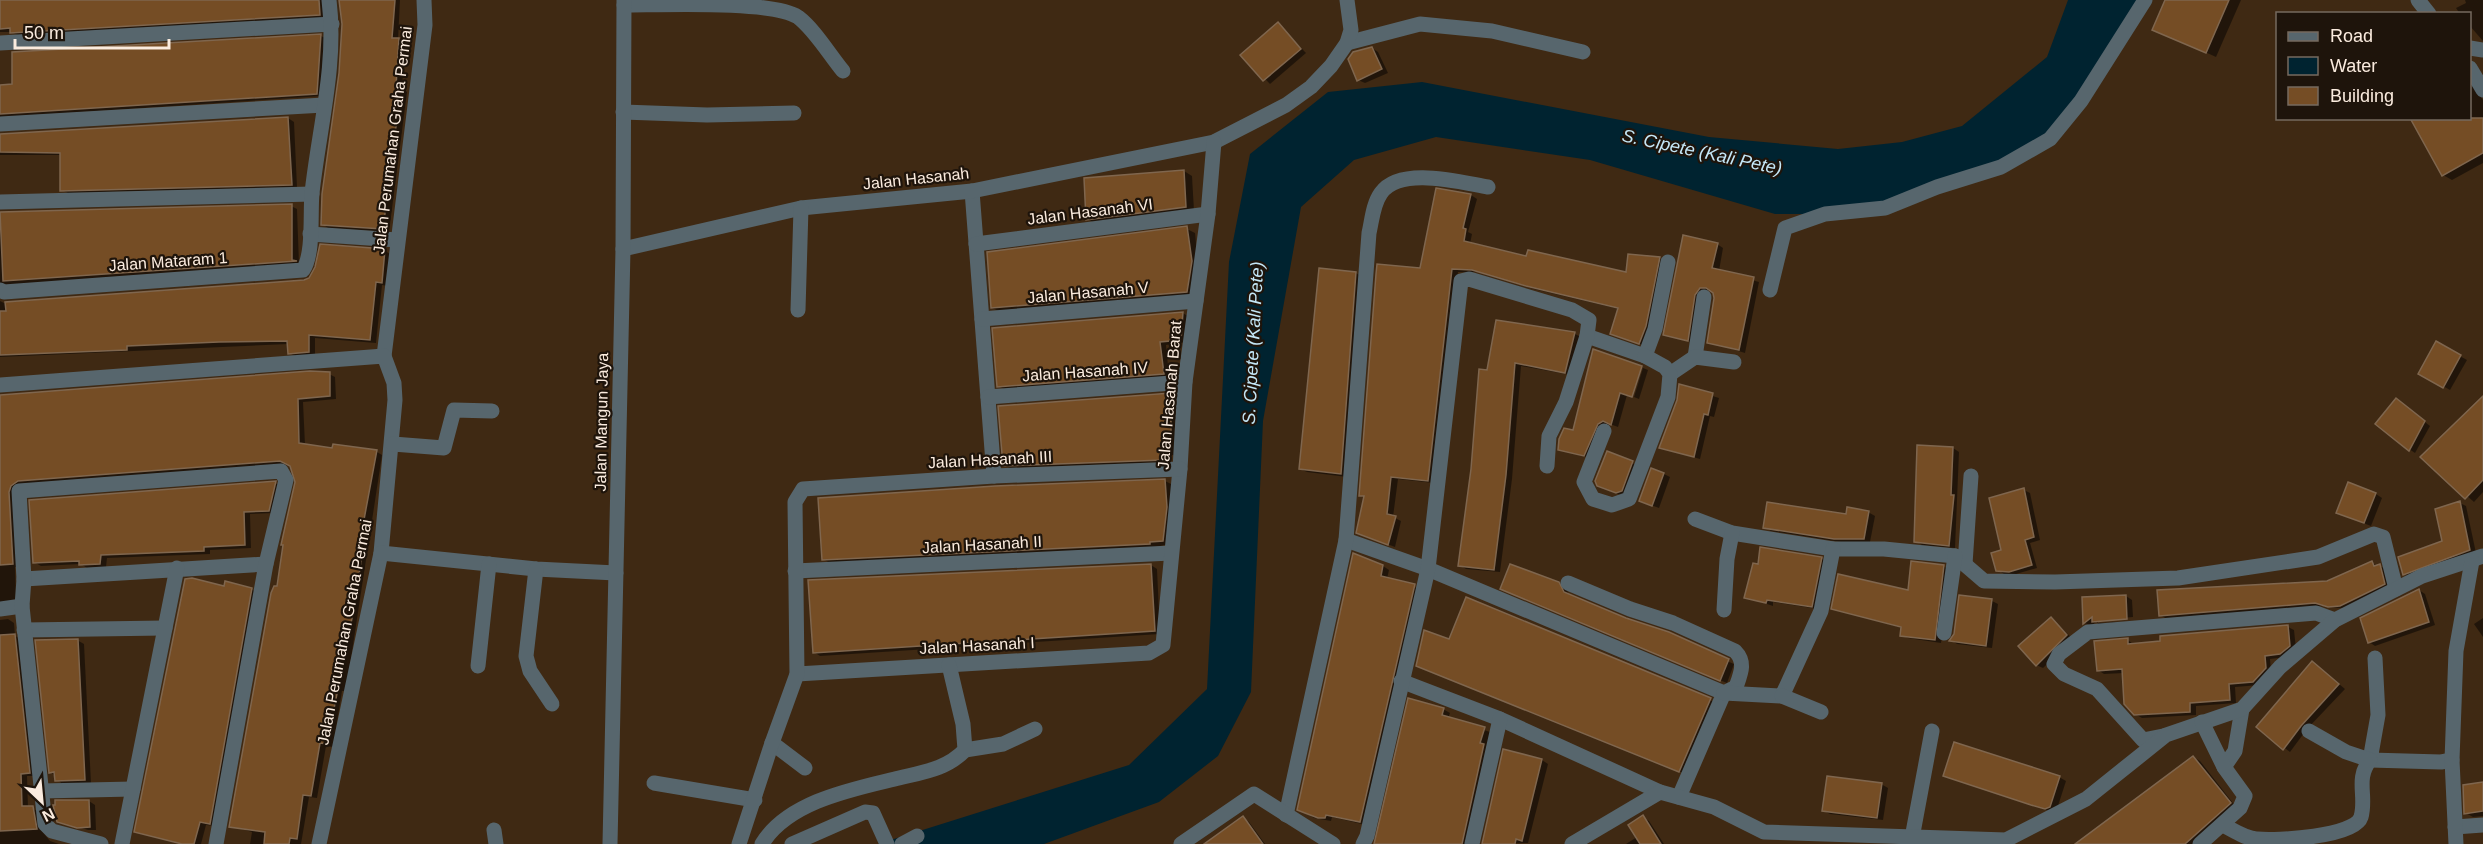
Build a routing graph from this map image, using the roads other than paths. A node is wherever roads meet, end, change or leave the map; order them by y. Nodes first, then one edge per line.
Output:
1 (329, 0) edge
2 (424, 0) edge
3 (1347, 0) edge
4 (2145, 0) edge
5 (2418, 0) edge
6 (624, 3) edge
7 (2427, 12) edge
8 (332, 24) junction
9 (0, 43) edge
10 (1347, 43) junction
11 (1583, 52) dead end
12 (843, 71) dead end
13 (2471, 71) edge
14 (2483, 90) edge
15 (324, 105) junction
16 (623, 112) junction
17 (795, 113) dead end
18 (0, 124) edge
19 (1214, 142) junction
20 (1488, 187) dead end
21 (972, 191) junction
22 (312, 194) junction
23 (0, 202) edge
24 (801, 208) junction
25 (1208, 214) junction
26 (310, 234) junction
27 (397, 240) junction
28 (976, 244) junction
29 (623, 249) junction
30 (1668, 262) dead end
31 (0, 290) edge
32 (1770, 290) dead end
33 (1704, 297) dead end
34 (1196, 301) junction
35 (798, 310) dead end
36 (982, 319) junction
37 (1587, 336) junction
38 (384, 356) junction
39 (1645, 356) junction
40 (1695, 357) junction
41 (1734, 362) dead end
42 (1670, 374) junction
43 (1185, 382) junction
44 (0, 386) edge
45 (988, 397) junction
46 (492, 411) dead end
47 (1604, 431) dead end
48 (393, 444) junction
49 (1547, 466) dead end
50 (1180, 469) junction
51 (994, 476) junction
52 (1971, 476) dead end
53 (1695, 519) dead end
54 (1732, 533) junction
55 (1346, 540) junction
56 (1833, 549) junction
57 (381, 553) junction
58 (1171, 553) junction
59 (2478, 559) edge
60 (1960, 560) junction
61 (266, 564) junction
62 (489, 564) junction
63 (177, 568) junction
64 (536, 569) junction
65 (1428, 569) junction
66 (795, 571) junction
67 (616, 573) junction
68 (24, 579) junction
69 (1568, 583) dead end
70 (2396, 589) junction
71 (22, 606) junction
72 (0, 609) edge
73 (1724, 610) dead end
74 (2335, 620) junction
75 (165, 628) junction
76 (24, 630) junction
77 (1944, 633) dead end
78 (1158, 649) joint
79 (2375, 658) dead end
80 (949, 665) junction
81 (478, 666) dead end
82 (797, 674) junction
83 (1401, 681) junction
84 (1725, 693) junction
85 (1782, 696) junction
86 (552, 704) dead end
87 (2242, 709) junction
88 (1821, 712) dead end
89 (1500, 720) junction
90 (2202, 722) junction
91 (1035, 729) dead end
92 (1932, 731) dead end
93 (2309, 731) dead end
94 (2166, 735) junction
95 (2143, 740) junction
96 (772, 743) junction
97 (965, 750) junction
98 (2370, 760) junction
99 (2452, 760) junction
100 (2224, 767) junction
101 (806, 768) dead end
102 (654, 783) dead end
103 (133, 789) junction
104 (41, 791) junction
105 (1660, 792) junction
106 (1679, 797) junction
107 (755, 800) junction
108 (2059, 814) junction
109 (1286, 815) junction
110 (2223, 825) junction
111 (2483, 825) edge
112 (2455, 827) junction
113 (1771, 831) junction
114 (917, 836) dead end
115 (1912, 838) junction
116 (1955, 842) edge
117 (101, 844) edge
118 (122, 844) edge
119 (216, 844) edge
120 (319, 844) edge
121 (610, 844) edge
122 (739, 844) edge
123 (762, 844) edge
124 (792, 844) edge
125 (887, 844) edge
126 (902, 844) edge
127 (1181, 844) edge
128 (1333, 844) edge
129 (1363, 844) edge
130 (1472, 844) edge
131 (1572, 844) edge
132 (1761, 844) edge
133 (2200, 844) edge
134 (2456, 844) edge

1 - 8 street
2 - 27 street, Jalan Perumahan Graha Permai
3 - 10 street
4 - 32 street
5 - 7 street
6 - 12 street
6 - 16 street, Jalan Mangun Jaya
8 - 9 street
8 - 15 street
10 - 11 street
10 - 19 street, Jalan Hasanah
13 - 14 street
15 - 18 street
15 - 22 street
16 - 17 street
16 - 29 street, Jalan Mangun Jaya
19 - 21 street, Jalan Hasanah
19 - 25 street, Jalan Hasanah Barat
20 - 55 street
21 - 24 street, Jalan Hasanah
21 - 28 street
22 - 23 street
22 - 26 street
24 - 29 street, Jalan Hasanah
24 - 35 street
25 - 28 street, Jalan Hasanah VI
25 - 34 street, Jalan Hasanah Barat
26 - 27 street
26 - 31 street, Jalan Mataram 1
27 - 38 street, Jalan Perumahan Graha Permai
28 - 36 street
29 - 67 street, Jalan Mangun Jaya
30 - 39 street
33 - 40 street
34 - 36 street, Jalan Hasanah V
34 - 43 street, Jalan Hasanah Barat
36 - 45 street
37 - 39 street
37 - 49 street
37 - 65 street
38 - 44 street
38 - 48 street, Jalan Perumahan Graha Permai
39 - 42 street
40 - 41 street
40 - 42 street
42 - 47 street
43 - 45 street, Jalan Hasanah IV
43 - 50 street, Jalan Hasanah Barat
45 - 51 street
46 - 48 street
48 - 57 street, Jalan Perumahan Graha Permai
50 - 51 street, Jalan Hasanah III
50 - 58 street, Jalan Hasanah Barat
51 - 66 street, Jalan Hasanah III
52 - 60 street
53 - 54 street
54 - 56 street
54 - 73 street
55 - 65 street
55 - 109 street
56 - 60 street
56 - 85 street
57 - 62 street
57 - 120 street, Jalan Perumahan Graha Permai
58 - 66 street, Jalan Hasanah II
58 - 78 street, Jalan Hasanah Barat
59 - 70 street
59 - 99 street
60 - 70 street
60 - 77 street
61 - 63 street
61 - 68 street
61 - 119 street
62 - 64 street
62 - 81 street
63 - 68 street
63 - 75 street
64 - 67 street
64 - 86 street
65 - 83 street
65 - 84 street
66 - 82 street
67 - 121 street, Jalan Mangun Jaya
68 - 71 street
69 - 84 street
70 - 74 street
71 - 72 street
71 - 76 street
74 - 87 street
74 - 95 street
75 - 76 street
75 - 103 street
76 - 104 street
78 - 80 street, Jalan Hasanah I
79 - 98 street
80 - 82 street, Jalan Hasanah I
80 - 97 street
82 - 96 street
83 - 89 street
83 - 129 street
84 - 85 street
84 - 106 street
85 - 88 street
87 - 90 street
87 - 100 street
89 - 105 street
89 - 130 street
90 - 94 street
90 - 100 street
91 - 97 street
92 - 115 street
93 - 98 street
94 - 95 street
94 - 108 street
95 - 108 street
96 - 101 street
96 - 107 street
97 - 123 street
98 - 99 street
98 - 110 street
99 - 112 street
100 - 110 street
102 - 107 street
103 - 104 street
103 - 118 street
104 - 117 street
105 - 106 street
105 - 131 street
106 - 113 street
107 - 122 street
108 - 116 street
109 - 127 street
109 - 128 street
110 - 133 street
111 - 112 street
112 - 134 street
113 - 115 street
113 - 132 street
114 - 126 street
115 - 116 street
124 - 125 street

